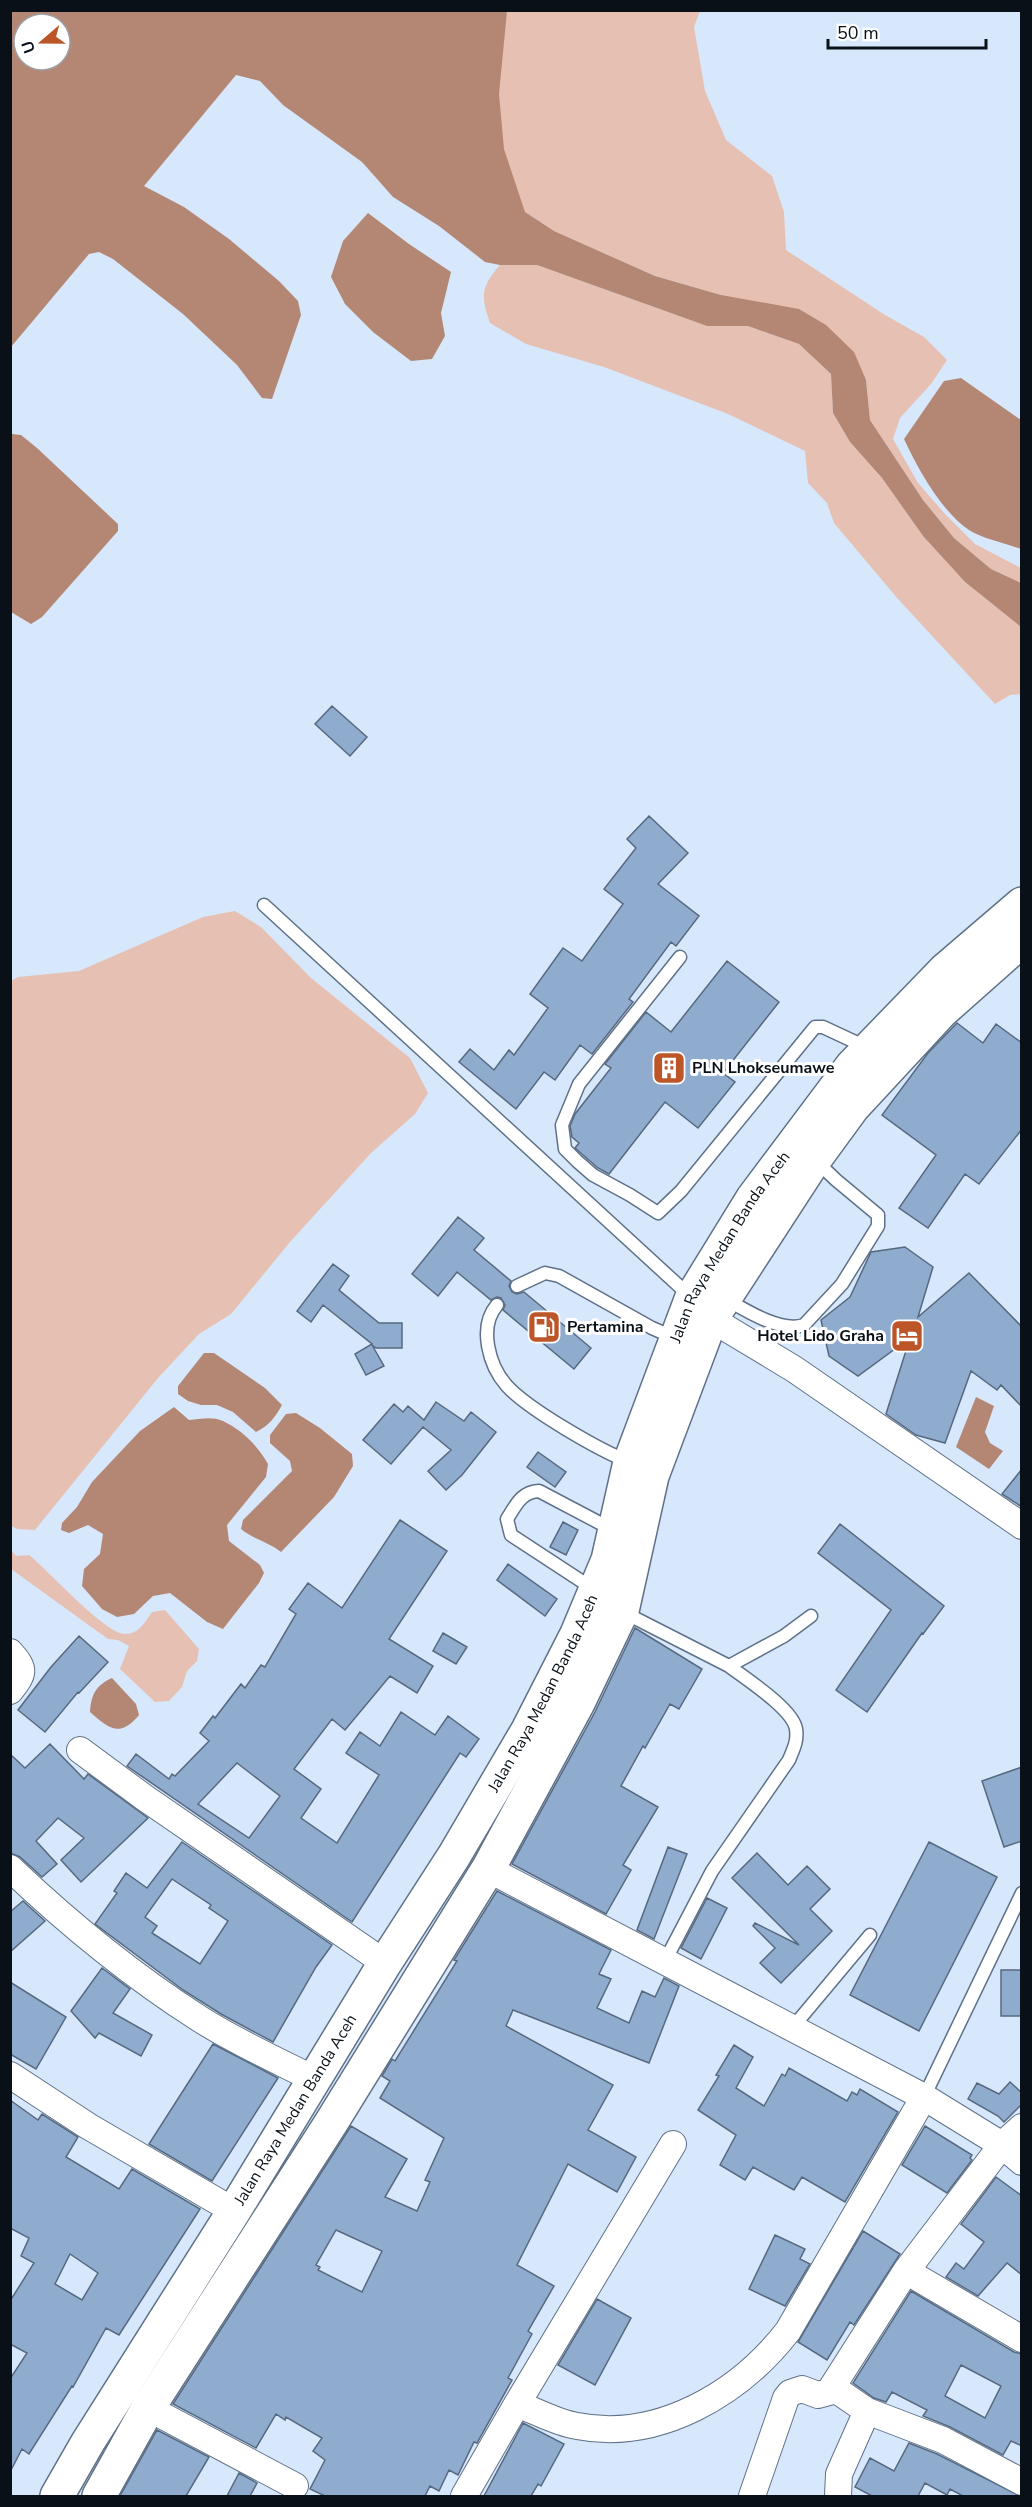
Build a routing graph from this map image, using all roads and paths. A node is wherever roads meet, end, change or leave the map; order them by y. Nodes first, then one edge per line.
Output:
1 (264, 905) dead end
2 (1021, 905) edge
3 (1022, 940) edge
4 (680, 957) dead end
5 (870, 1049) junction
6 (804, 1151) junction
7 (517, 1286) dead end
8 (497, 1305) dead end
9 (709, 1305) junction
10 (676, 1338) junction
11 (641, 1469) junction
12 (1022, 1526) edge
13 (614, 1530) junction
14 (596, 1591) junction
15 (622, 1611) junction
16 (811, 1616) dead end
17 (10, 1652) edge
18 (729, 1666) junction
19 (10, 1691) edge
20 (80, 1750) dead end
21 (10, 1868) edge
22 (488, 1869) junction
23 (1022, 1893) edge
24 (870, 1935) dead end
25 (664, 1960) junction
26 (385, 1963) junction
27 (793, 2027) junction
28 (10, 2075) edge
29 (314, 2079) junction
30 (924, 2097) junction
31 (1022, 2127) edge
32 (673, 2144) dead end
33 (1002, 2145) junction
34 (1022, 2162) edge
35 (234, 2211) junction
36 (906, 2271) junction
37 (1022, 2339) edge
38 (832, 2387) junction
39 (517, 2404) junction
40 (148, 2408) junction
41 (867, 2411) junction
42 (1022, 2482) edge
43 (295, 2486) dead end
44 (845, 2492) edge
45 (57, 2496) edge
46 (99, 2496) edge
47 (464, 2496) edge
48 (752, 2496) edge

1 - 9 lane
2 - 5 highway, Jalan Raya Medan Banda Aceh
3 - 6 highway, Jalan Raya Medan Banda Aceh
4 - 5 lane
5 - 6 highway, Jalan Raya Medan Banda Aceh
6 - 9 highway, Jalan Raya Medan Banda Aceh
6 - 9 lane
7 - 10 lane
8 - 11 lane
9 - 10 highway, Jalan Raya Medan Banda Aceh
9 - 11 highway, Jalan Raya Medan Banda Aceh
9 - 12 street
10 - 11 highway, Jalan Raya Medan Banda Aceh
11 - 13 highway, Jalan Raya Medan Banda Aceh
11 - 15 highway, Jalan Raya Medan Banda Aceh
13 - 14 highway, Jalan Raya Medan Banda Aceh
13 - 14 lane
14 - 26 highway, Jalan Raya Medan Banda Aceh
15 - 18 lane
15 - 22 highway, Jalan Raya Medan Banda Aceh
16 - 18 lane
17 - 19 street
18 - 25 lane
20 - 26 street
21 - 29 street
22 - 25 street
22 - 40 highway, Jalan Raya Medan Banda Aceh
23 - 30 lane
24 - 27 lane
25 - 27 street
26 - 29 highway, Jalan Raya Medan Banda Aceh
27 - 30 street
28 - 35 street
29 - 35 highway, Jalan Raya Medan Banda Aceh
30 - 33 street
30 - 39 street
31 - 33 street
32 - 39 street
33 - 34 street
33 - 36 street
35 - 45 highway, Jalan Raya Medan Banda Aceh
36 - 37 street
36 - 38 street
38 - 41 street
38 - 48 street
39 - 47 street
40 - 43 street
40 - 46 highway, Jalan Raya Medan Banda Aceh
41 - 42 street
41 - 44 street

